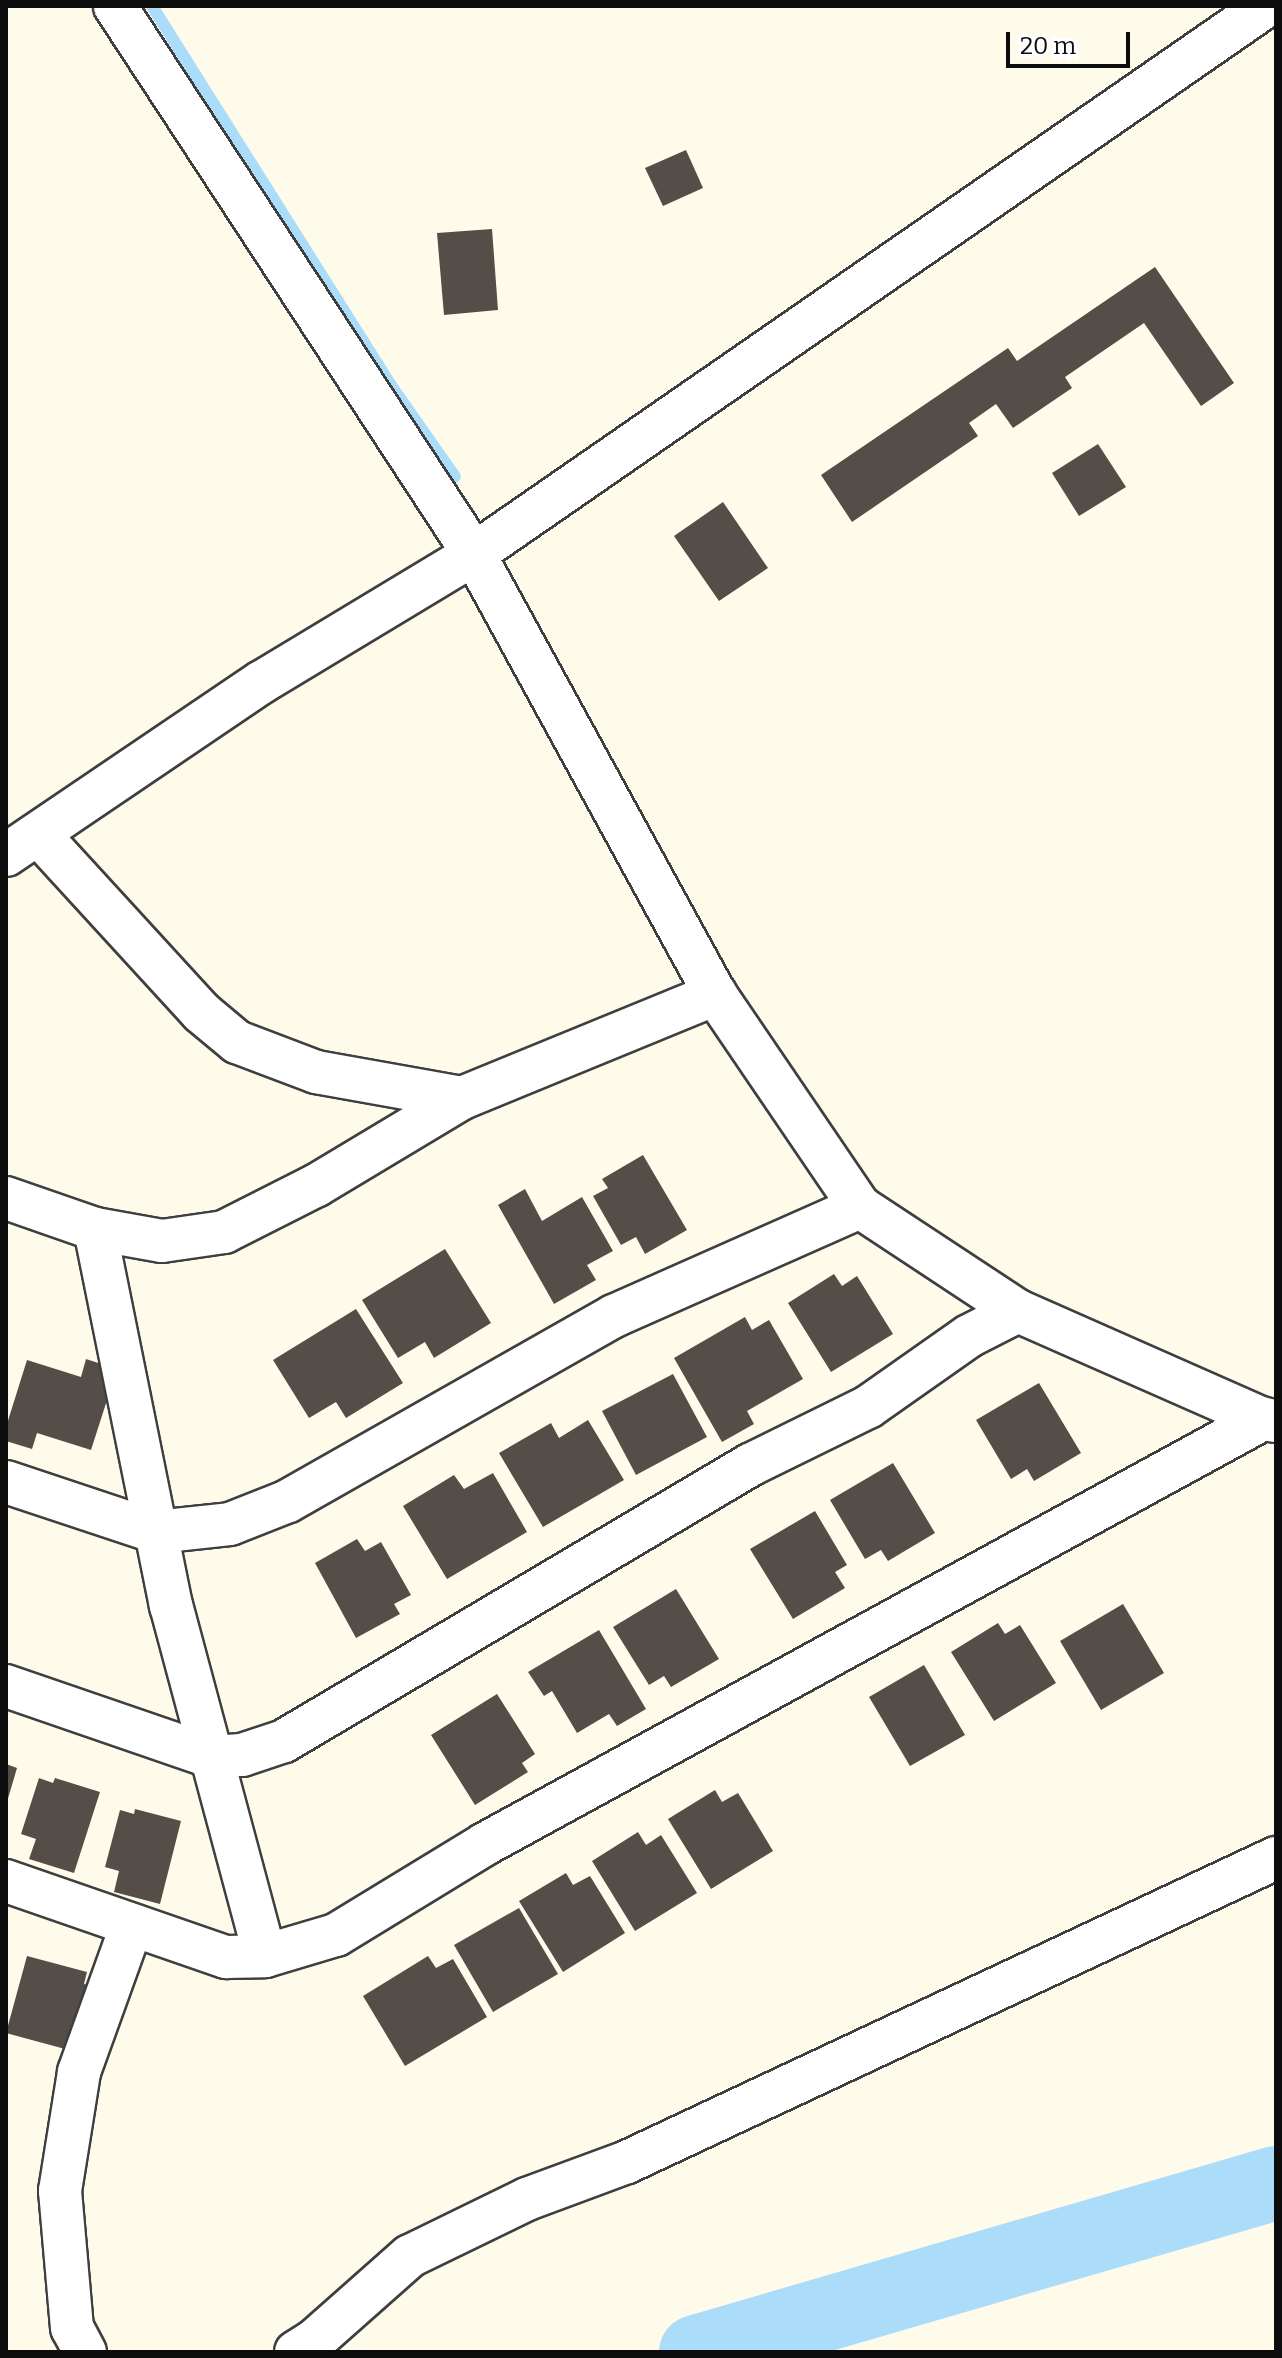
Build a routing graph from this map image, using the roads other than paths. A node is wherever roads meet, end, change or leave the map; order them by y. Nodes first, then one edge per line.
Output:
1 (115, 6) edge
2 (1266, 6) edge
3 (474, 554) junction
4 (22, 845) edge
5 (715, 994) junction
6 (462, 1098) junction
7 (6, 1198) edge
8 (860, 1207) junction
9 (95, 1229) junction
10 (1018, 1311) junction
11 (1269, 1420) edge
12 (6, 1482) edge
13 (156, 1532) junction
14 (6, 1686) edge
15 (212, 1757) junction
16 (1276, 1858) edge
17 (6, 1881) edge
18 (132, 1925) junction
19 (265, 1956) junction
20 (85, 2352) edge
21 (296, 2352) edge

1 - 3 street
2 - 3 street
3 - 4 street
3 - 5 street
4 - 6 street
5 - 6 street
5 - 8 street
6 - 9 street
7 - 9 street
8 - 10 street
8 - 13 street
9 - 13 street
10 - 11 street
10 - 15 street
11 - 19 street
12 - 13 street
13 - 15 street
14 - 15 street
15 - 19 street
16 - 21 street
17 - 18 street
18 - 19 street
18 - 20 street

